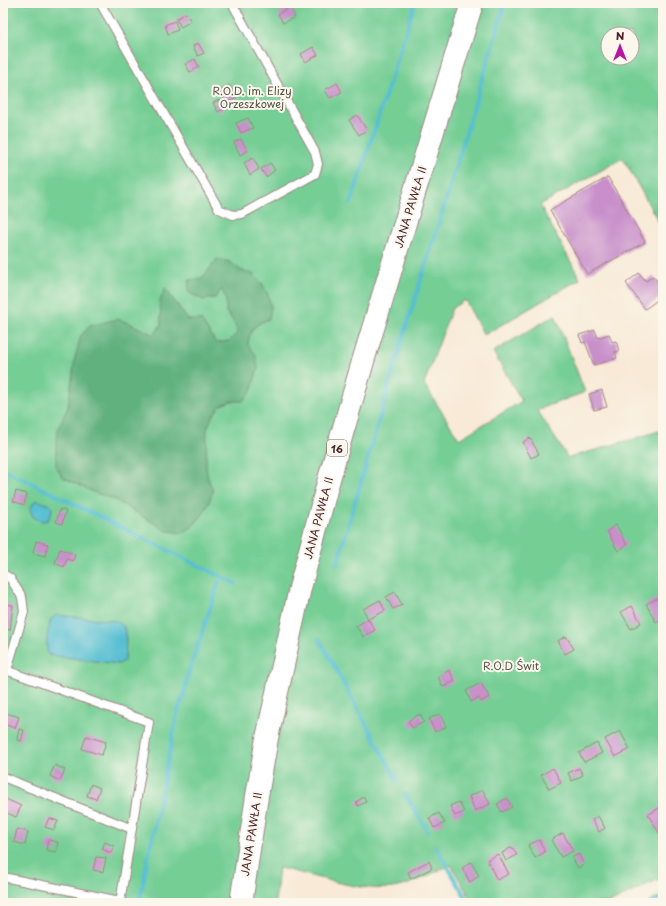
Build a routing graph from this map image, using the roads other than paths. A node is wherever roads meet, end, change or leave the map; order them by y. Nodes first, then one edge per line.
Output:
1 (100, 3) edge
2 (232, 3) edge
3 (472, 3) edge
4 (3, 574) edge
5 (5, 669) edge
6 (3, 777) edge
7 (132, 829) junction
8 (3, 877) edge
9 (120, 902) edge
10 (241, 903) edge

1 - 2 lane
3 - 10 main road, JANA PAWŁA II / 16
4 - 5 lane
5 - 7 lane
6 - 7 lane
7 - 9 lane
8 - 9 lane

